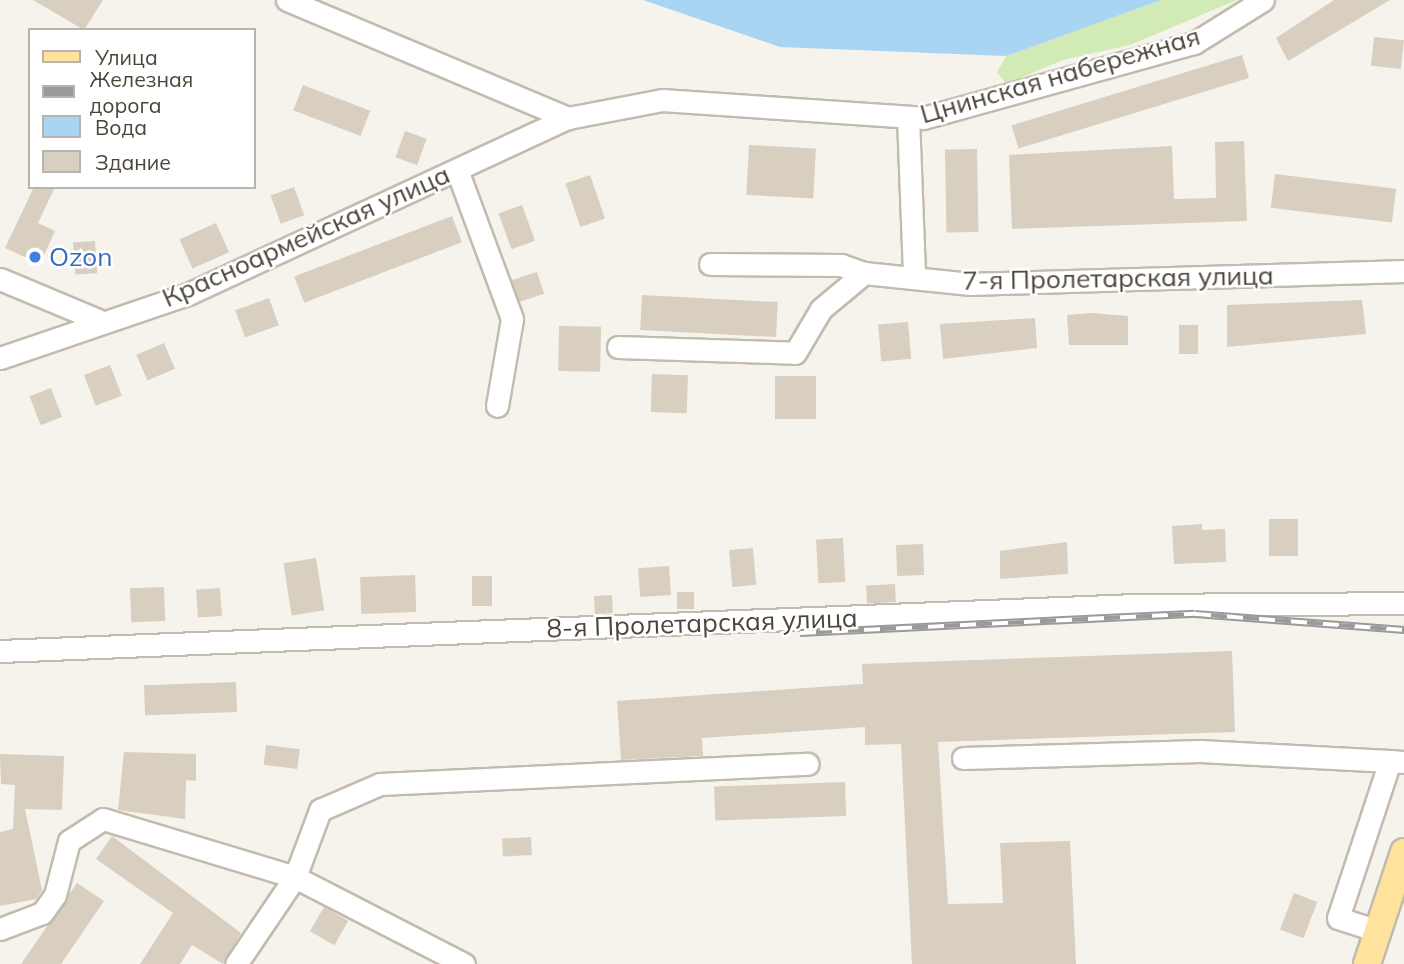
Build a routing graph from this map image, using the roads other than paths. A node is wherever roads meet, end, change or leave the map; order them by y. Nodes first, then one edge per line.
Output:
1 (287, 0) edge
2 (1263, 0) edge
3 (908, 117) junction
4 (568, 118) junction
5 (457, 170) junction
6 (710, 264) dead end
7 (1404, 271) edge
8 (864, 273) junction
9 (914, 276) junction
10 (0, 279) edge
11 (98, 320) junction
12 (618, 347) dead end
13 (0, 358) edge
14 (497, 406) dead end
15 (1404, 603) edge
16 (0, 652) edge
17 (963, 758) dead end
18 (1397, 762) edge
19 (808, 764) dead end
20 (1404, 852) edge
21 (295, 877) junction
22 (0, 929) edge
23 (1378, 931) junction
24 (236, 964) edge
25 (464, 964) edge
26 (1367, 964) edge

1 - 4 street
2 - 3 street, Цнинская набережная
3 - 4 street, Цнинская набережная
3 - 9 street
4 - 5 street, Красноармейская улица
5 - 11 street, Красноармейская улица
5 - 14 street
6 - 8 street, 7-я Пролетарская улица
7 - 9 street, 7-я Пролетарская улица
8 - 9 street, 7-я Пролетарская улица
8 - 12 street
10 - 11 street
11 - 13 street, Красноармейская улица
15 - 16 street, 8-я Пролетарская улица
17 - 18 street
18 - 23 street
19 - 21 street
20 - 23 main road
21 - 22 street
21 - 24 street
21 - 25 street
23 - 26 main road

